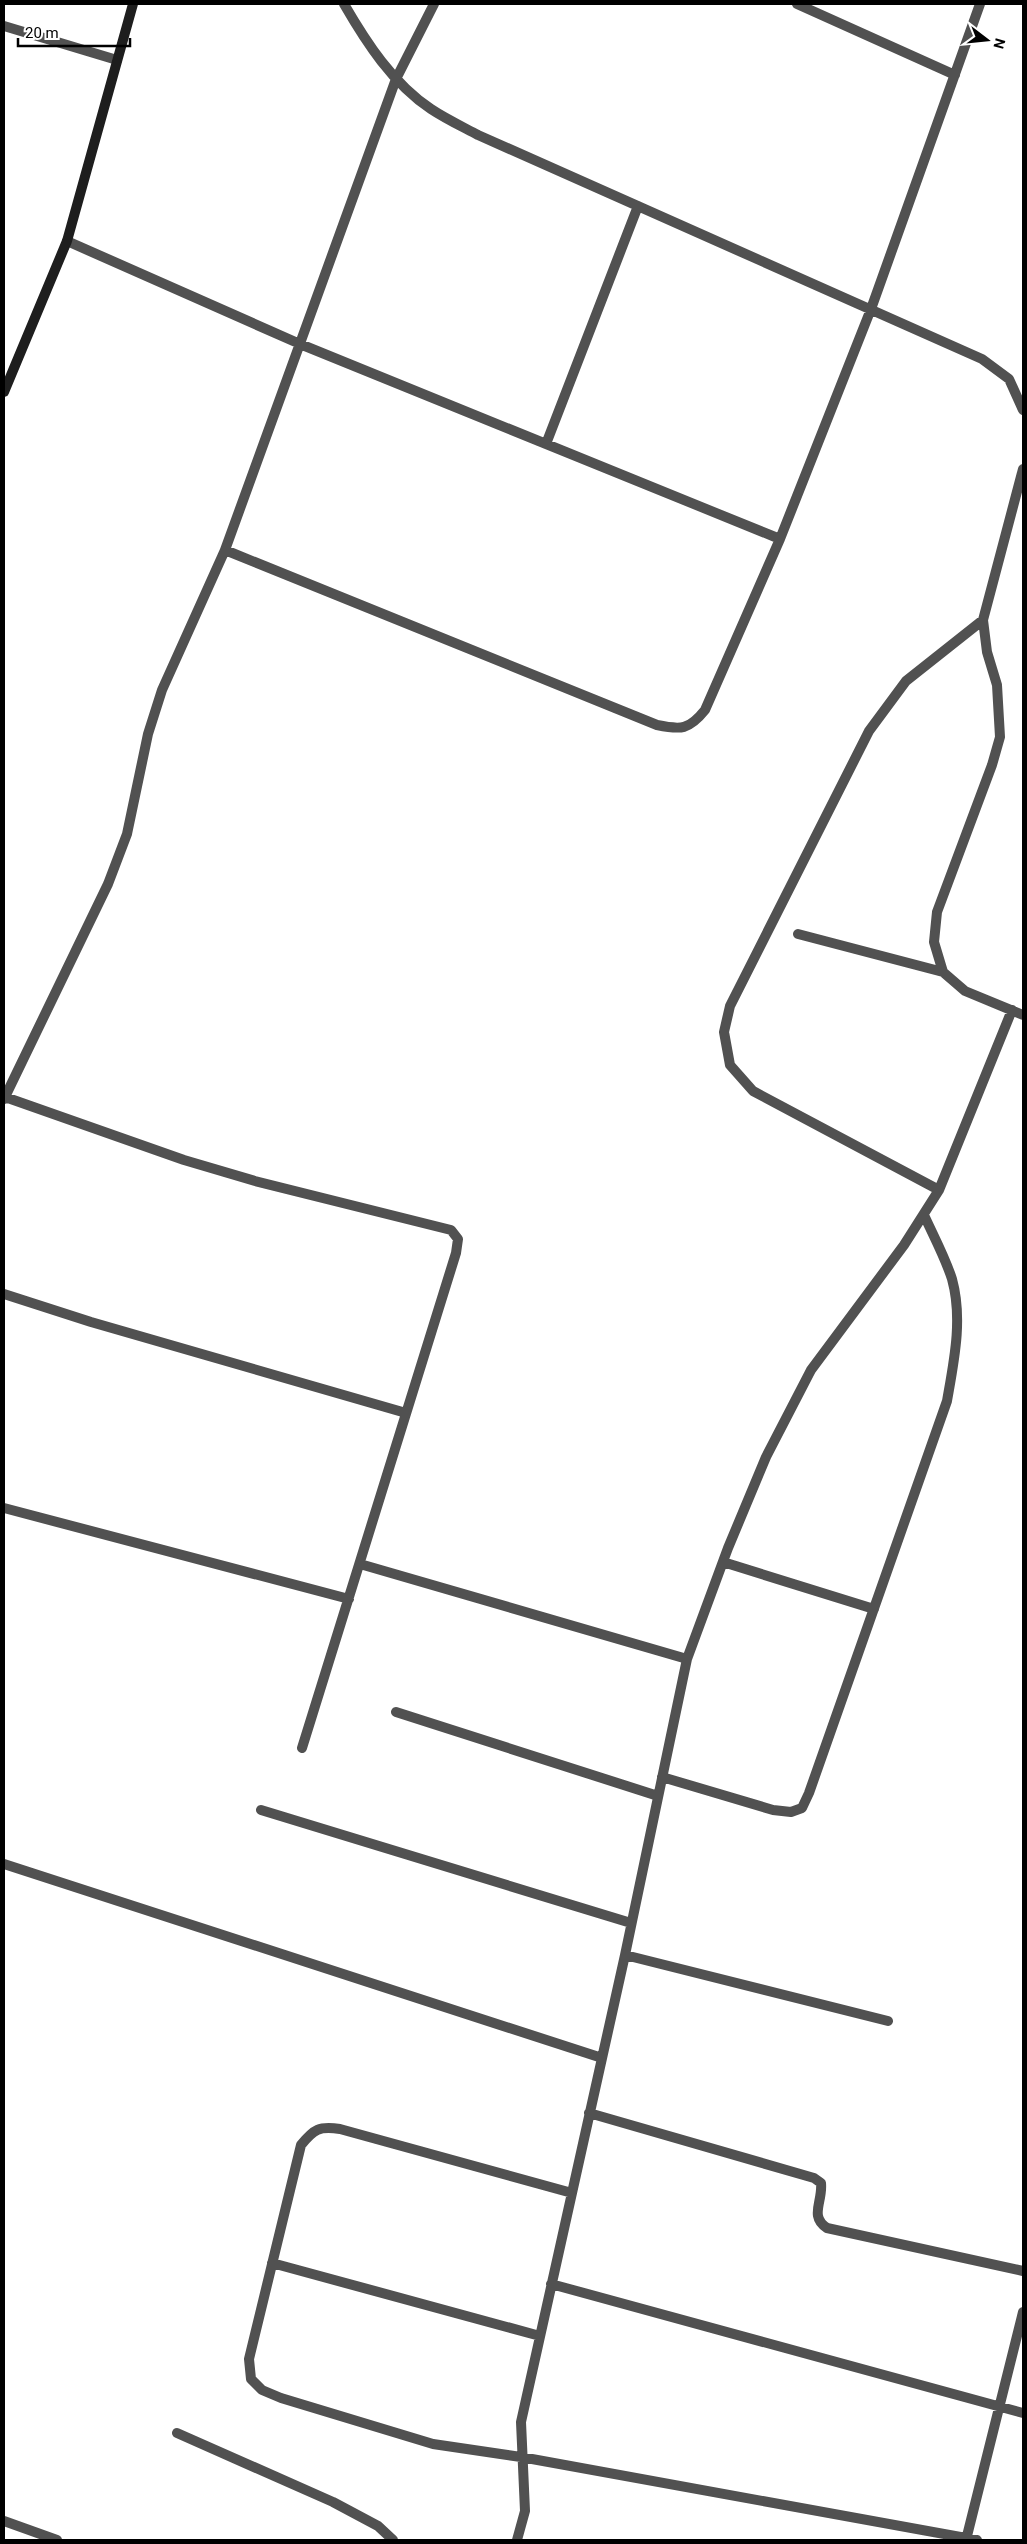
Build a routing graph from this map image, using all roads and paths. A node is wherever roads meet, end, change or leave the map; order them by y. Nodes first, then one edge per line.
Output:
1 (133, 4) edge
2 (344, 4) edge
3 (434, 4) edge
4 (797, 4) edge
5 (980, 4) edge
6 (4, 26) edge
7 (117, 60) junction
8 (954, 75) junction
9 (396, 79) junction
10 (638, 206) junction
11 (67, 241) junction
12 (871, 309) junction
13 (300, 344) junction
14 (4, 392) edge
15 (1023, 410) edge
16 (546, 444) junction
17 (1023, 469) edge
18 (780, 539) junction
19 (225, 550) junction
20 (983, 620) junction
21 (798, 934) dead end
22 (943, 972) junction
23 (1012, 1010) junction
24 (1023, 1015) edge
25 (4, 1098) edge
26 (939, 1190) junction
27 (924, 1215) junction
28 (4, 1294) edge
29 (406, 1413) junction
30 (4, 1508) edge
31 (723, 1562) junction
32 (360, 1564) junction
33 (349, 1599) junction
34 (874, 1609) junction
35 (687, 1658) junction
36 (396, 1712) dead end
37 (302, 1748) dead end
38 (662, 1777) junction
39 (658, 1796) junction
40 (261, 1810) dead end
41 (4, 1864) edge
42 (631, 1923) junction
43 (625, 1955) junction
44 (888, 2021) dead end
45 (602, 2058) junction
46 (589, 2113) junction
47 (572, 2192) junction
48 (272, 2263) junction
49 (1023, 2271) edge
50 (551, 2284) junction
51 (1023, 2312) edge
52 (540, 2336) junction
53 (999, 2407) junction
54 (1023, 2413) edge
55 (177, 2433) dead end
56 (521, 2457) junction
57 (4, 2521) edge
58 (966, 2539) edge
59 (57, 2540) edge
60 (392, 2540) edge
61 (517, 2540) edge
62 (977, 2540) edge

1 - 7 street
2 - 9 street
3 - 9 street
4 - 8 street
5 - 8 street
6 - 7 street
7 - 11 street
8 - 12 street
9 - 10 street
9 - 13 street
10 - 12 street
10 - 16 street
11 - 13 street
11 - 14 street
12 - 15 street
12 - 18 street
13 - 16 street
13 - 19 street
16 - 18 street
17 - 20 street
18 - 19 street
19 - 25 street
20 - 22 street
20 - 26 street
21 - 22 street
22 - 23 street
23 - 24 street
23 - 26 street
25 - 29 street
26 - 27 street
27 - 31 street
27 - 34 street
28 - 29 street
29 - 32 street
30 - 33 street
31 - 34 street
31 - 35 street
32 - 33 street
32 - 35 street
33 - 37 street
34 - 38 street
35 - 38 street
36 - 39 street
38 - 39 street
39 - 42 street
40 - 42 street
41 - 45 street
42 - 43 street
43 - 44 street
43 - 45 street
45 - 46 street
46 - 47 street
46 - 49 street
47 - 48 street
47 - 50 street
48 - 52 street
48 - 56 street
50 - 52 street
50 - 53 street
51 - 53 street
52 - 56 street
53 - 54 street
53 - 58 street
55 - 60 street
56 - 58 street
56 - 61 street
57 - 59 street
58 - 62 street

